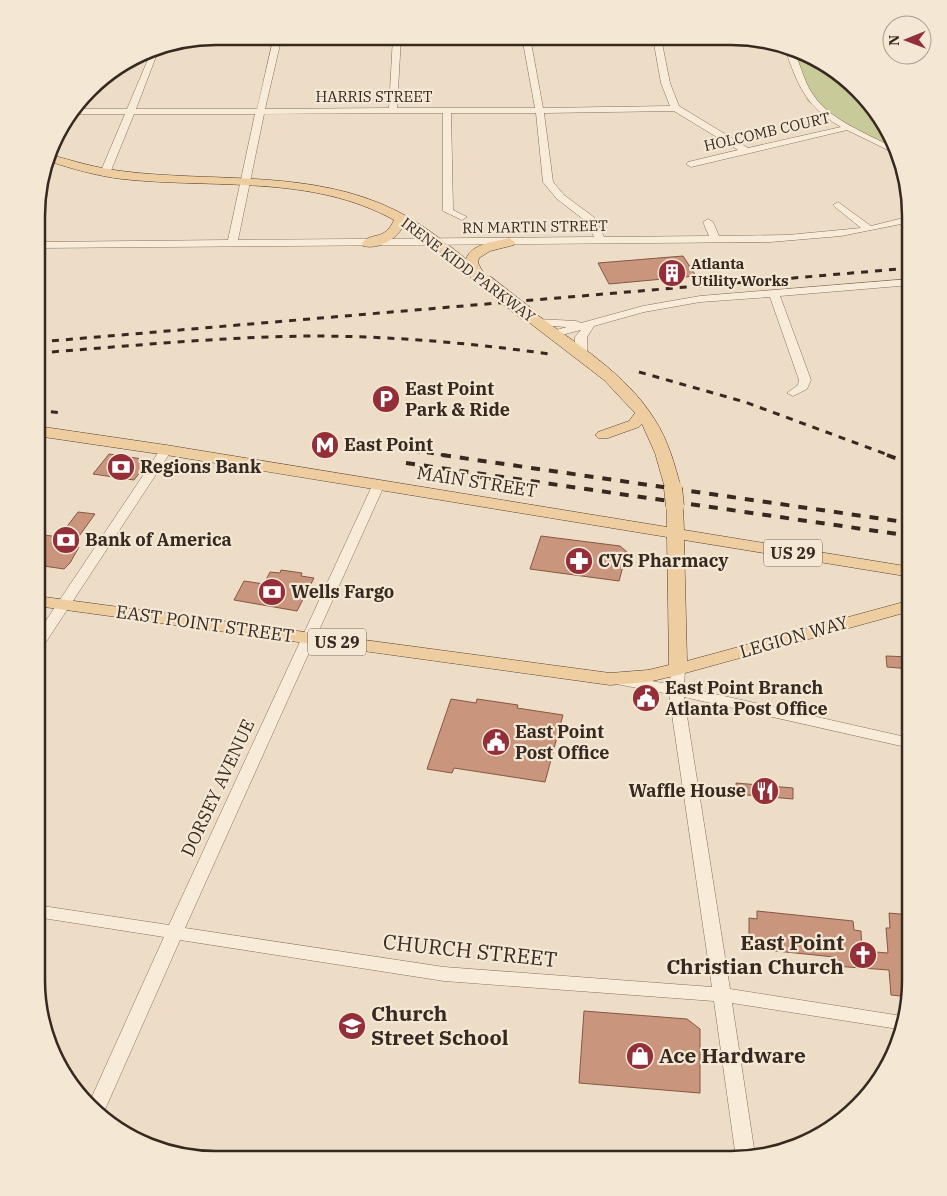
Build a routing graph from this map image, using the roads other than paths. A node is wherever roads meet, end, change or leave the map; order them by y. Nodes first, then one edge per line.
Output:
1 (276, 45) edge
2 (397, 45) edge
3 (527, 45) edge
4 (659, 45) edge
5 (792, 57) edge
6 (153, 58) edge
7 (676, 108) junction
8 (539, 110) junction
9 (261, 111) junction
10 (394, 111) junction
11 (447, 111) junction
12 (80, 112) edge
13 (132, 112) junction
14 (850, 127) junction
15 (887, 148) edge
16 (746, 151) junction
17 (55, 160) edge
18 (691, 164) dead end
19 (105, 173) junction
20 (244, 181) junction
21 (838, 205) dead end
22 (462, 217) dead end
23 (401, 218) junction
24 (902, 221) edge
25 (708, 222) dead end
26 (869, 229) junction
27 (715, 240) junction
28 (600, 241) junction
29 (509, 242) junction
30 (368, 243) junction
31 (436, 243) junction
32 (232, 244) junction
33 (45, 245) edge
34 (483, 280) junction
35 (902, 283) edge
36 (774, 293) junction
37 (532, 318) junction
38 (592, 323) junction
39 (553, 334) junction
40 (580, 356) junction
41 (793, 393) dead end
42 (643, 414) junction
43 (45, 432) edge
44 (603, 435) dead end
45 (166, 450) junction
46 (378, 486) junction
47 (675, 534) junction
48 (902, 571) edge
49 (45, 602) edge
50 (64, 605) junction
51 (902, 607) edge
52 (45, 633) edge
53 (309, 638) junction
54 (678, 669) junction
55 (610, 680) junction
56 (676, 690) junction
57 (902, 741) edge
58 (45, 912) edge
59 (175, 933) junction
60 (722, 995) junction
61 (897, 1021) edge
62 (98, 1104) edge
63 (745, 1151) edge

1 - 9 street
2 - 10 street
3 - 8 street
4 - 7 street
5 - 14 street
6 - 13 street
7 - 8 street, HARRIS STREET
7 - 16 street
8 - 11 street, HARRIS STREET
8 - 28 street
9 - 10 street, HARRIS STREET
9 - 13 street, HARRIS STREET
9 - 20 street
10 - 11 street, HARRIS STREET
11 - 22 street
12 - 13 street, HARRIS STREET
13 - 19 street
14 - 15 street
14 - 16 street, HOLCOMB COURT
16 - 18 street, HOLCOMB COURT
17 - 19 main road, IRENE KIDD PARKWAY
19 - 20 main road, IRENE KIDD PARKWAY
20 - 23 main road, IRENE KIDD PARKWAY
20 - 32 street
21 - 26 street
23 - 30 main road
23 - 31 main road, IRENE KIDD PARKWAY
24 - 26 street, RN MARTIN STREET
25 - 27 street
26 - 27 street, RN MARTIN STREET
27 - 28 street, RN MARTIN STREET
28 - 29 street, RN MARTIN STREET
29 - 31 street, RN MARTIN STREET
29 - 34 main road
30 - 31 street, RN MARTIN STREET
30 - 32 street, RN MARTIN STREET
31 - 34 main road, IRENE KIDD PARKWAY
32 - 33 street, RN MARTIN STREET
34 - 37 main road, IRENE KIDD PARKWAY, bridge
35 - 36 street
36 - 38 street
36 - 41 street
37 - 38 street
37 - 39 main road, IRENE KIDD PARKWAY
38 - 39 street
38 - 40 street
39 - 40 main road, IRENE KIDD PARKWAY
40 - 42 main road, IRENE KIDD PARKWAY
42 - 44 main road
42 - 47 main road, IRENE KIDD PARKWAY, bridge
43 - 45 main road, MAIN STREET / US 29
45 - 46 main road, MAIN STREET / US 29
45 - 50 street
46 - 47 main road, MAIN STREET / US 29
46 - 53 street, DORSEY AVENUE
47 - 48 main road, MAIN STREET / US 29
47 - 54 main road, IRENE KIDD PARKWAY
49 - 50 main road, EAST POINT STREET / US 29
50 - 52 street
50 - 53 main road, EAST POINT STREET / US 29
51 - 54 main road, LEGION WAY / US 29
53 - 55 main road, EAST POINT STREET / US 29
53 - 59 street, DORSEY AVENUE
54 - 55 main road, EAST POINT STREET / US 29
54 - 56 street
55 - 56 street, EAST POINT STREET
56 - 57 street, EAST POINT STREET
56 - 60 street
58 - 59 street, CHURCH STREET
59 - 60 street, CHURCH STREET
59 - 62 street, DORSEY AVENUE
60 - 61 street, CHURCH STREET
60 - 63 street

